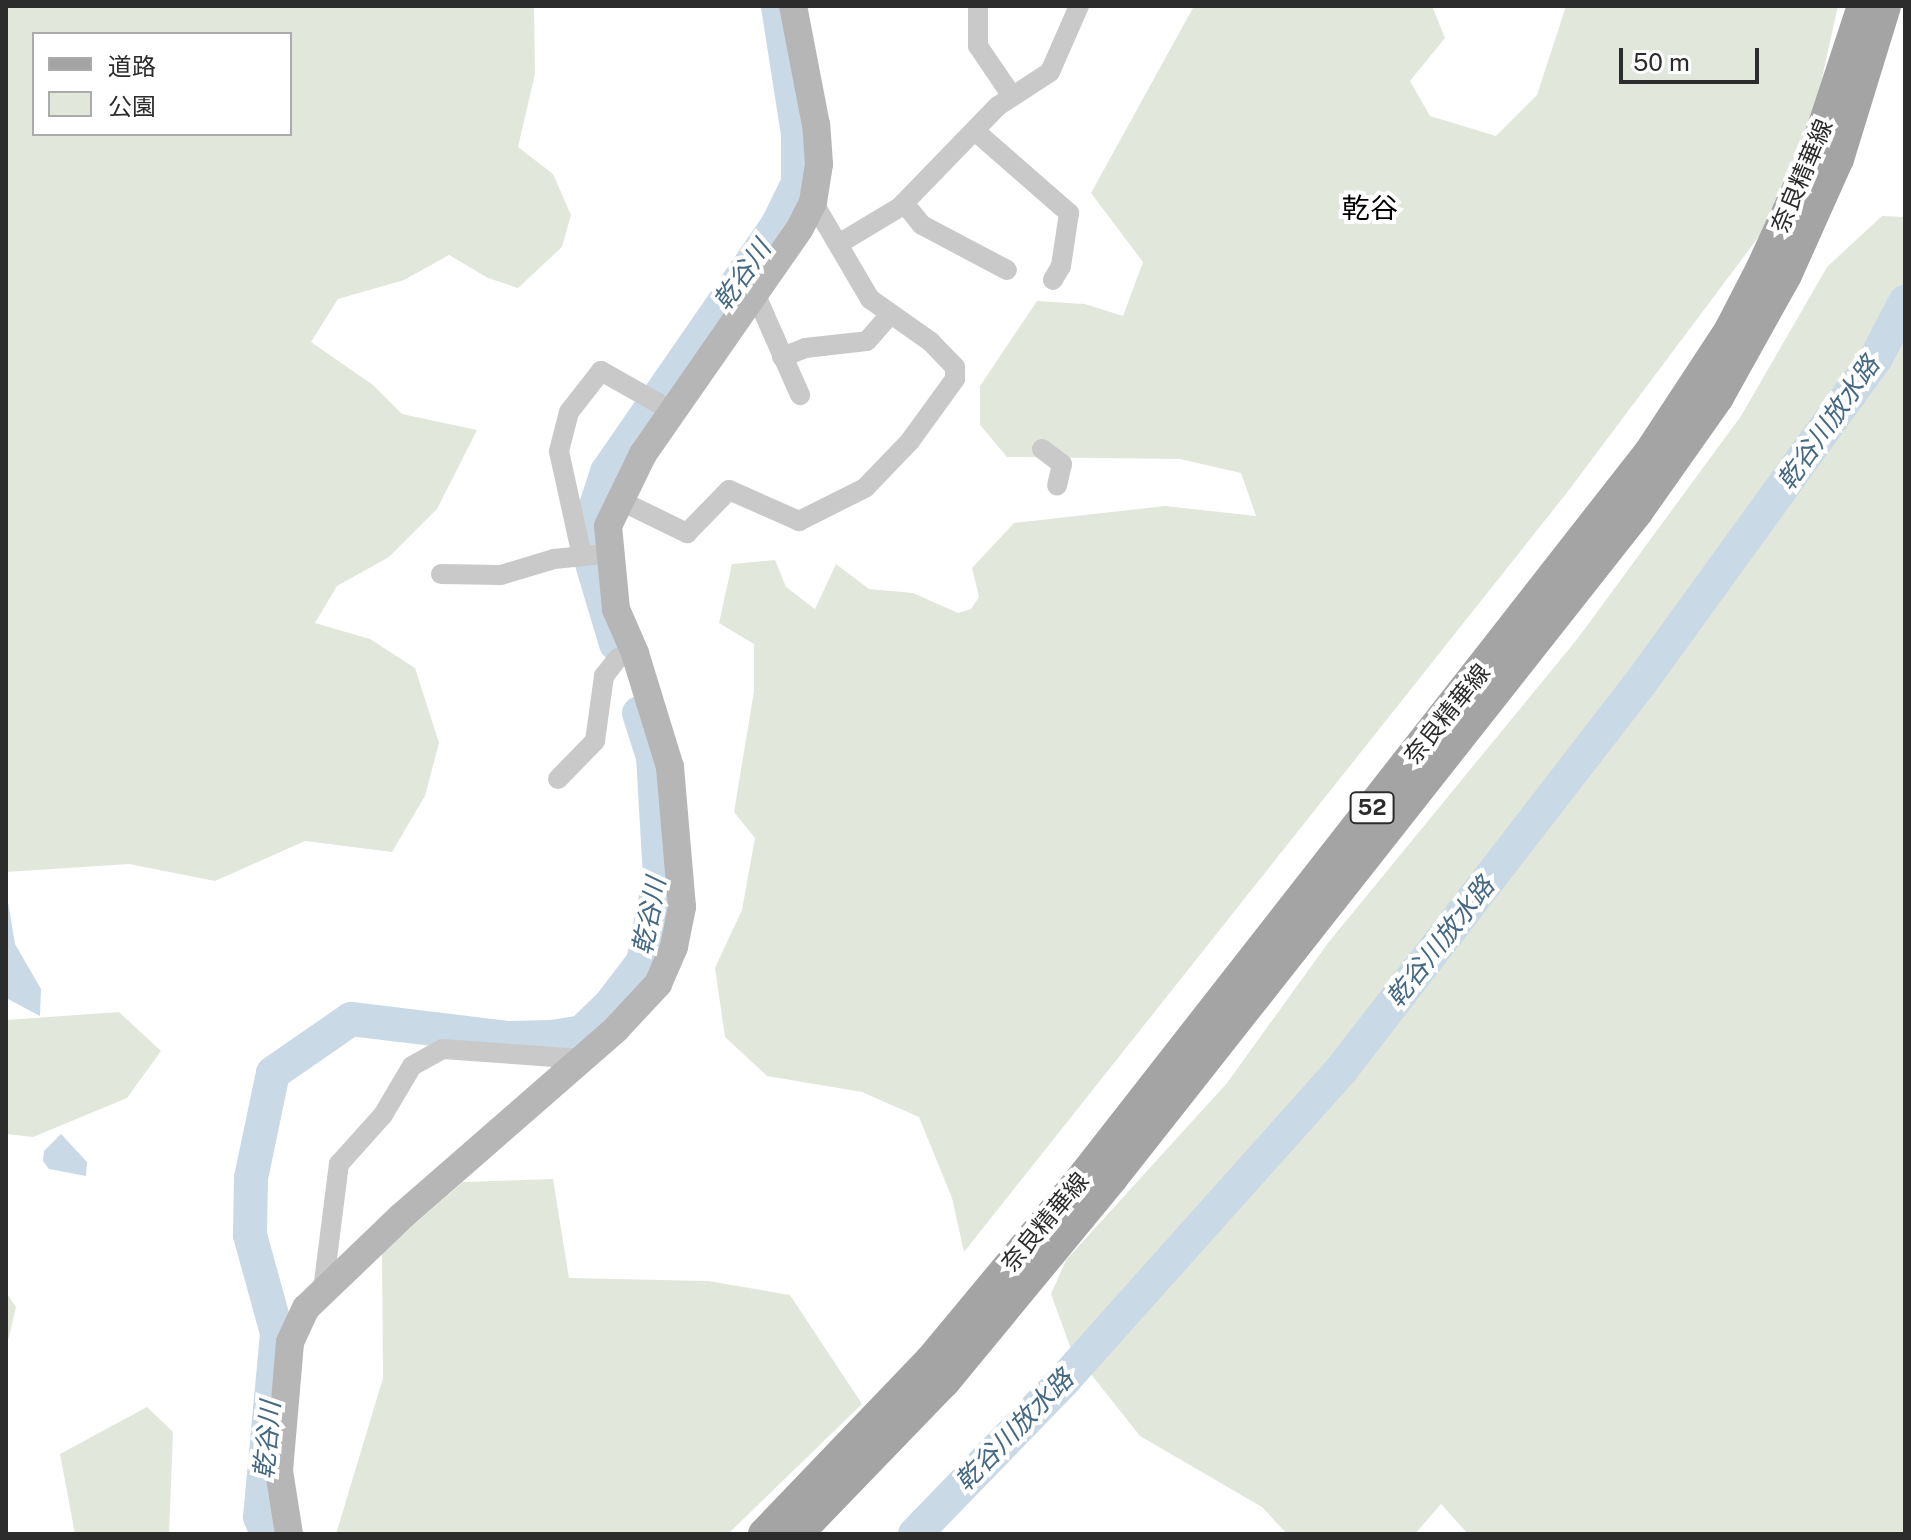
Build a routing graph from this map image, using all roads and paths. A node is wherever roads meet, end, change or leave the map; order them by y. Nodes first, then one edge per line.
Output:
1 (793, 6) edge
2 (978, 6) edge
3 (1079, 6) edge
4 (1863, 6) edge
5 (1885, 6) edge
6 (1012, 96) junction
7 (975, 131) junction
8 (813, 202) junction
9 (904, 203) junction
10 (840, 243) junction
11 (1007, 270) dead end
12 (1053, 280) dead end
13 (754, 291) junction
14 (889, 316) junction
15 (782, 357) junction
16 (800, 395) dead end
17 (662, 404) junction
18 (1042, 449) dead end
19 (1057, 485) dead end
20 (619, 500) junction
21 (596, 555) junction
22 (441, 574) dead end
23 (627, 656) junction
24 (558, 779) dead end
25 (582, 1059) junction
26 (323, 1290) junction
27 (289, 1534) edge
28 (764, 1534) edge
29 (797, 1534) edge

1 - 8 street
2 - 6 street
3 - 6 street
4 - 28 main road, 奈良精華線 / 52
5 - 29 main road, 奈良精華線 / 52
6 - 7 street
7 - 9 street
7 - 12 street
8 - 10 street
8 - 13 street
9 - 10 street
9 - 11 street
10 - 14 street
13 - 15 street
13 - 17 street
14 - 15 street
14 - 20 street
15 - 16 street
17 - 20 street
17 - 21 street
18 - 19 street
20 - 21 street
21 - 22 street
21 - 23 street
23 - 24 street
23 - 25 street
25 - 26 street
25 - 26 street
26 - 27 street

